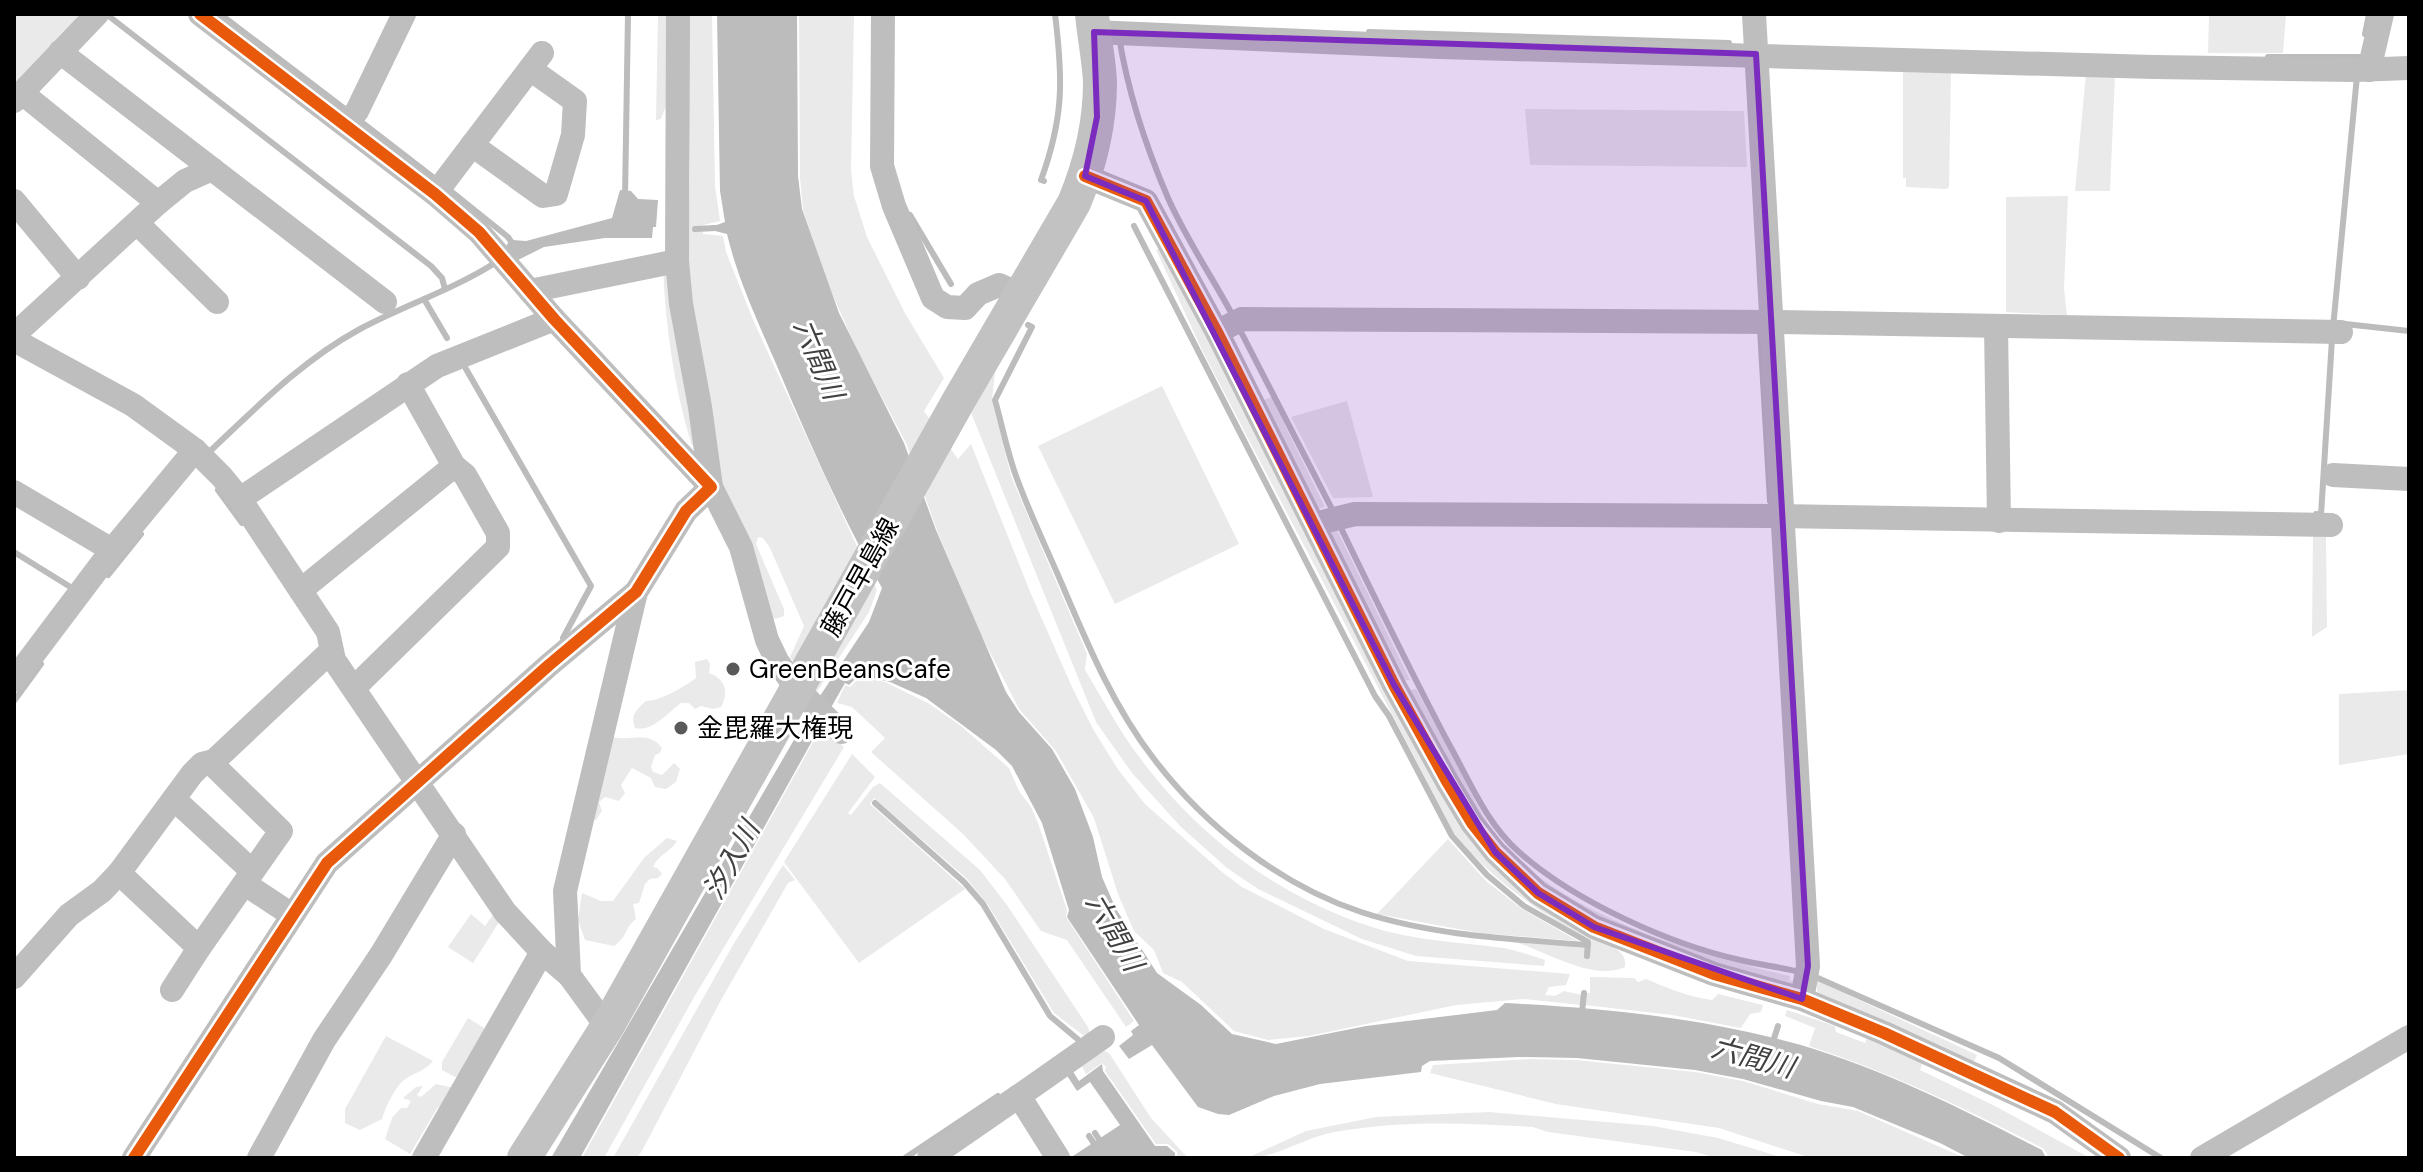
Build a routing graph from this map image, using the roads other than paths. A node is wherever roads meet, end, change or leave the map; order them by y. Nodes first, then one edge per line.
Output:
1 (97, 14) edge
2 (200, 14) edge
3 (404, 14) edge
4 (678, 14) edge
5 (883, 14) edge
6 (2382, 14) edge
7 (1185, 25) edge
8 (1233, 27) edge
9 (1106, 28) edge
10 (1753, 43) edge
11 (60, 52) junction
12 (2409, 68) edge
13 (2362, 70) junction
14 (18, 97) edge
15 (350, 119) junction
16 (472, 145) junction
17 (212, 169) junction
18 (1085, 176) junction
19 (441, 187) junction
20 (14, 201) edge
21 (158, 203) junction
22 (137, 223) junction
23 (677, 261) junction
24 (78, 278) junction
25 (530, 291) junction
26 (1021, 295) junction
27 (217, 302) dead end
28 (385, 302) dead end
29 (554, 319) junction
30 (1767, 319) junction
31 (1228, 326) junction
32 (1996, 326) junction
33 (2334, 332) dead end
34 (14, 337) edge
35 (408, 384) junction
36 (196, 456) junction
37 (454, 466) junction
38 (2333, 475) dead end
39 (2409, 479) edge
40 (711, 487) junction
41 (14, 492) edge
42 (240, 499) junction
43 (1777, 511) junction
44 (1999, 514) junction
45 (1329, 519) junction
46 (2331, 525) dead end
47 (112, 550) junction
48 (301, 590) junction
49 (636, 592) junction
50 (331, 651) junction
51 (14, 680) edge
52 (355, 687) junction
53 (802, 689) junction
54 (841, 732) dead end
55 (211, 763) junction
56 (418, 781) junction
57 (174, 799) junction
58 (454, 834) junction
59 (119, 873) junction
60 (248, 878) junction
61 (292, 915) junction
62 (199, 948) junction
63 (542, 952) junction
64 (569, 975) junction
65 (14, 977) edge
66 (1806, 982) junction
67 (172, 990) dead end
68 (607, 1027) junction
69 (1103, 1037) dead end
70 (2409, 1037) edge
71 (1019, 1096) junction
72 (134, 1158) edge
73 (259, 1158) edge
74 (424, 1158) edge
75 (524, 1158) edge
76 (929, 1158) edge
77 (1058, 1158) edge
78 (2119, 1158) edge
79 (2202, 1158) edge

1 - 11 street
2 - 15 street
3 - 15 street
4 - 23 street
5 - 26 street
6 - 13 street
7 - 8 street
7 - 9 street
8 - 10 street
9 - 18 main road, 藤戸早島線
10 - 13 street
10 - 30 street
11 - 14 street
11 - 17 street
12 - 13 street
14 - 21 street
15 - 19 street
16 - 16 street
16 - 19 street
17 - 21 street
17 - 28 street
18 - 26 main road, 藤戸早島線
18 - 31 street
19 - 25 street
20 - 24 street
21 - 22 street
22 - 24 street
22 - 27 street
23 - 25 street
23 - 40 street
24 - 34 street
25 - 29 street
26 - 53 main road, 藤戸早島線
29 - 35 street
29 - 40 street
30 - 31 street
30 - 32 street
30 - 43 street
31 - 45 street
32 - 33 street
32 - 44 street
34 - 36 street
35 - 37 street
35 - 42 street
36 - 42 street
36 - 47 street
37 - 48 street
37 - 52 street
38 - 39 street
40 - 49 street
40 - 53 street
41 - 47 street
42 - 48 street
43 - 44 street
43 - 45 street
43 - 66 street
44 - 46 street
45 - 66 street
47 - 51 street
48 - 50 street
49 - 56 street
49 - 64 street
50 - 52 street
50 - 55 street
52 - 56 street
53 - 54 street
53 - 68 main road, 藤戸早島線
55 - 57 street
55 - 60 street
56 - 58 street
56 - 61 street
57 - 59 street
57 - 60 street
58 - 63 street
58 - 73 street
59 - 62 street
59 - 65 street
60 - 61 street
60 - 62 street
61 - 72 street
62 - 67 street
63 - 64 street
63 - 74 street
64 - 68 street
66 - 78 street
68 - 75 main road, 藤戸早島線
69 - 71 street
70 - 79 street
71 - 76 street
71 - 77 street

